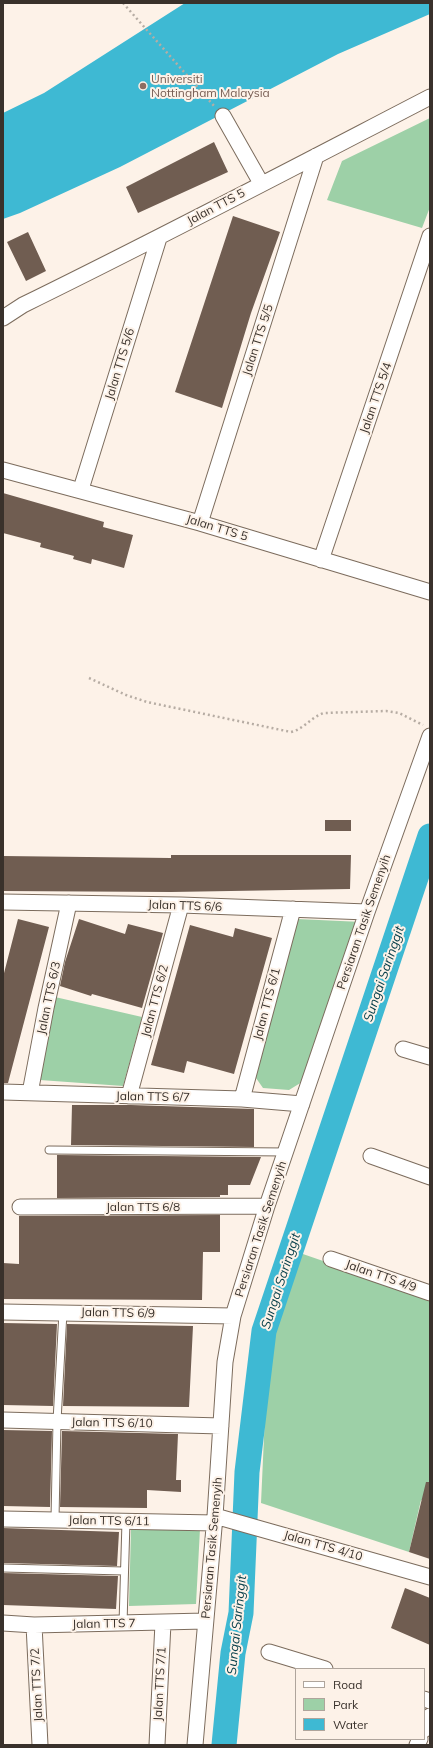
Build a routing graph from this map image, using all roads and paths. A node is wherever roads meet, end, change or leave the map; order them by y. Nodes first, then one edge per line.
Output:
1 (123, 3) edge
2 (430, 97) edge
3 (223, 116) joint
4 (316, 156) junction
5 (261, 183) junction
6 (430, 236) edge
7 (159, 238) junction
8 (3, 318) edge
9 (3, 470) edge
10 (81, 489) junction
11 (200, 523) junction
12 (321, 560) junction
13 (430, 592) edge
14 (89, 678) dead end
15 (430, 729) edge
16 (430, 736) edge
17 (3, 902) edge
18 (69, 903) junction
19 (181, 905) junction
20 (292, 909) junction
21 (367, 912) junction
22 (403, 1049) dead end
23 (430, 1057) edge
24 (3, 1092) edge
25 (30, 1092) junction
26 (129, 1096) junction
27 (242, 1099) junction
28 (302, 1104) junction
29 (50, 1150) dead end
30 (286, 1152) junction
31 (371, 1156) dead end
32 (430, 1177) edge
33 (267, 1206) junction
34 (20, 1207) dead end
35 (331, 1259) dead end
36 (430, 1293) edge
37 (3, 1312) edge
38 (64, 1312) junction
39 (233, 1316) junction
40 (3, 1420) edge
41 (57, 1421) junction
42 (221, 1426) junction
43 (3, 1519) edge
44 (55, 1519) junction
45 (215, 1519) junction
46 (126, 1521) junction
47 (3, 1568) edge
48 (124, 1571) junction
49 (430, 1577) edge
50 (205, 1621) junction
51 (3, 1623) edge
52 (163, 1623) junction
53 (123, 1624) junction
54 (34, 1625) junction
55 (269, 1652) dead end
56 (322, 1668) edge
57 (430, 1716) edge
58 (425, 1728) edge
59 (40, 1745) edge
60 (157, 1745) edge
61 (195, 1745) edge

1 - 3 path
2 - 4 street, Jalan TTS 5
3 - 5 street
4 - 5 street, Jalan TTS 5
4 - 11 street, Jalan TTS 5/5
5 - 7 street, Jalan TTS 5
6 - 12 street, Jalan TTS 5/4
7 - 8 street, Jalan TTS 5
7 - 10 street, Jalan TTS 5/6
9 - 10 street, Jalan TTS 5
10 - 11 street, Jalan TTS 5
11 - 12 street, Jalan TTS 5
12 - 13 street, Jalan TTS 5
14 - 15 path
16 - 21 street, Persiaran Tasik Semenyih
17 - 18 street, Jalan TTS 6/6
18 - 19 street, Jalan TTS 6/6
18 - 25 street, Jalan TTS 6/3
19 - 20 street, Jalan TTS 6/6
19 - 26 street, Jalan TTS 6/2
20 - 21 street, Jalan TTS 6/6
20 - 27 street, Jalan TTS 6/1
21 - 28 street, Persiaran Tasik Semenyih
22 - 23 street
24 - 25 street, Jalan TTS 6/7
25 - 26 street, Jalan TTS 6/7
26 - 27 street, Jalan TTS 6/7
27 - 28 street, Jalan TTS 6/7
28 - 30 street, Persiaran Tasik Semenyih
29 - 30 lane
30 - 33 street, Persiaran Tasik Semenyih
31 - 32 street
33 - 34 street, Jalan TTS 6/8
33 - 39 street, Persiaran Tasik Semenyih
35 - 36 street, Jalan TTS 4/9
37 - 38 street, Jalan TTS 6/9
38 - 39 street, Jalan TTS 6/9
38 - 41 lane
39 - 42 street, Persiaran Tasik Semenyih
40 - 41 street, Jalan TTS 6/10
41 - 42 street, Jalan TTS 6/10
41 - 44 lane
42 - 45 street, Persiaran Tasik Semenyih
43 - 44 street, Jalan TTS 6/11
44 - 46 street, Jalan TTS 6/11
45 - 46 street, Jalan TTS 6/11
45 - 49 street, Jalan TTS 4/10
45 - 50 street, Persiaran Tasik Semenyih
46 - 48 lane
47 - 48 lane
48 - 53 lane
50 - 52 street, Jalan TTS 7
50 - 61 street, Persiaran Tasik Semenyih
51 - 54 street, Jalan TTS 7
52 - 53 street, Jalan TTS 7
52 - 60 street, Jalan TTS 7/1
53 - 54 street, Jalan TTS 7
54 - 59 street, Jalan TTS 7/2
55 - 56 street
57 - 58 street

